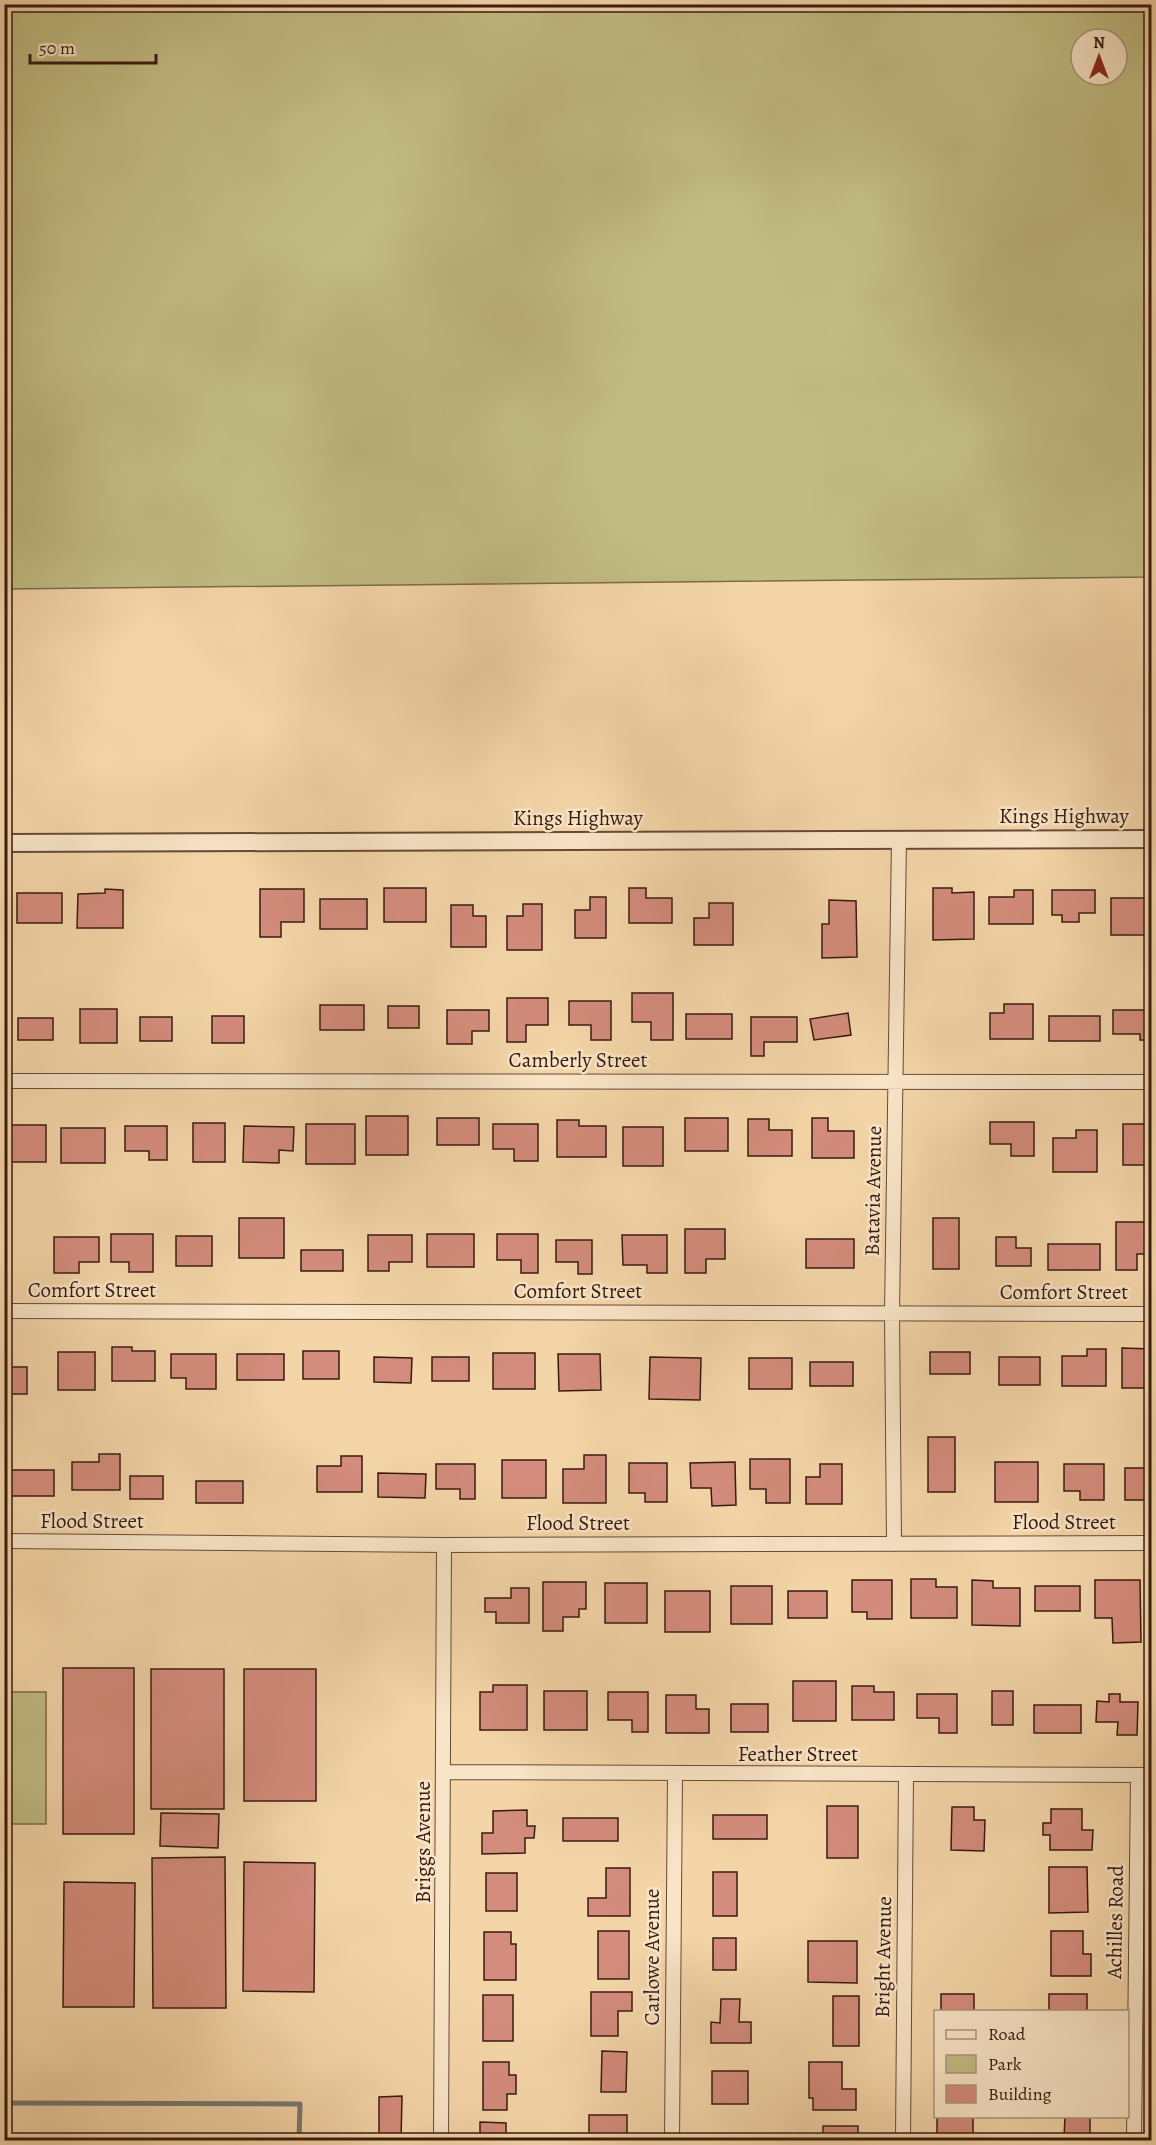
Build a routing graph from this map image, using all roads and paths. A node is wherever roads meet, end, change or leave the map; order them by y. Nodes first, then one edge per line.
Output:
1 (899, 839) junction
2 (1152, 839) edge
3 (4, 843) edge
4 (4, 1081) edge
5 (895, 1082) junction
6 (1152, 1082) edge
7 (4, 1311) edge
8 (892, 1313) junction
9 (1152, 1314) edge
10 (4, 1541) edge
11 (1152, 1543) edge
12 (894, 1544) junction
13 (444, 1545) junction
14 (444, 1772) junction
15 (675, 1774) junction
16 (906, 1774) junction
17 (1145, 1775) edge
18 (441, 2140) edge
19 (672, 2140) edge
20 (903, 2140) edge
21 (1134, 2140) edge

1 - 2 street, Kings Highway
1 - 3 street, Kings Highway
1 - 5 street, Batavia Avenue
4 - 5 street, Camberly Street
5 - 6 street, Camberly Street
5 - 8 street, Batavia Avenue
7 - 8 street, Comfort Street
8 - 9 street, Comfort Street
8 - 12 street, Batavia Avenue
10 - 13 street, Flood Street
11 - 12 street, Flood Street
12 - 13 street, Flood Street
13 - 14 street, Briggs Avenue
14 - 15 street, Feather Street
14 - 18 street, Briggs Avenue
15 - 16 street, Feather Street
15 - 19 street, Carlowe Avenue
16 - 17 street, Feather Street
16 - 20 street, Bright Avenue
17 - 21 street, Achilles Road

